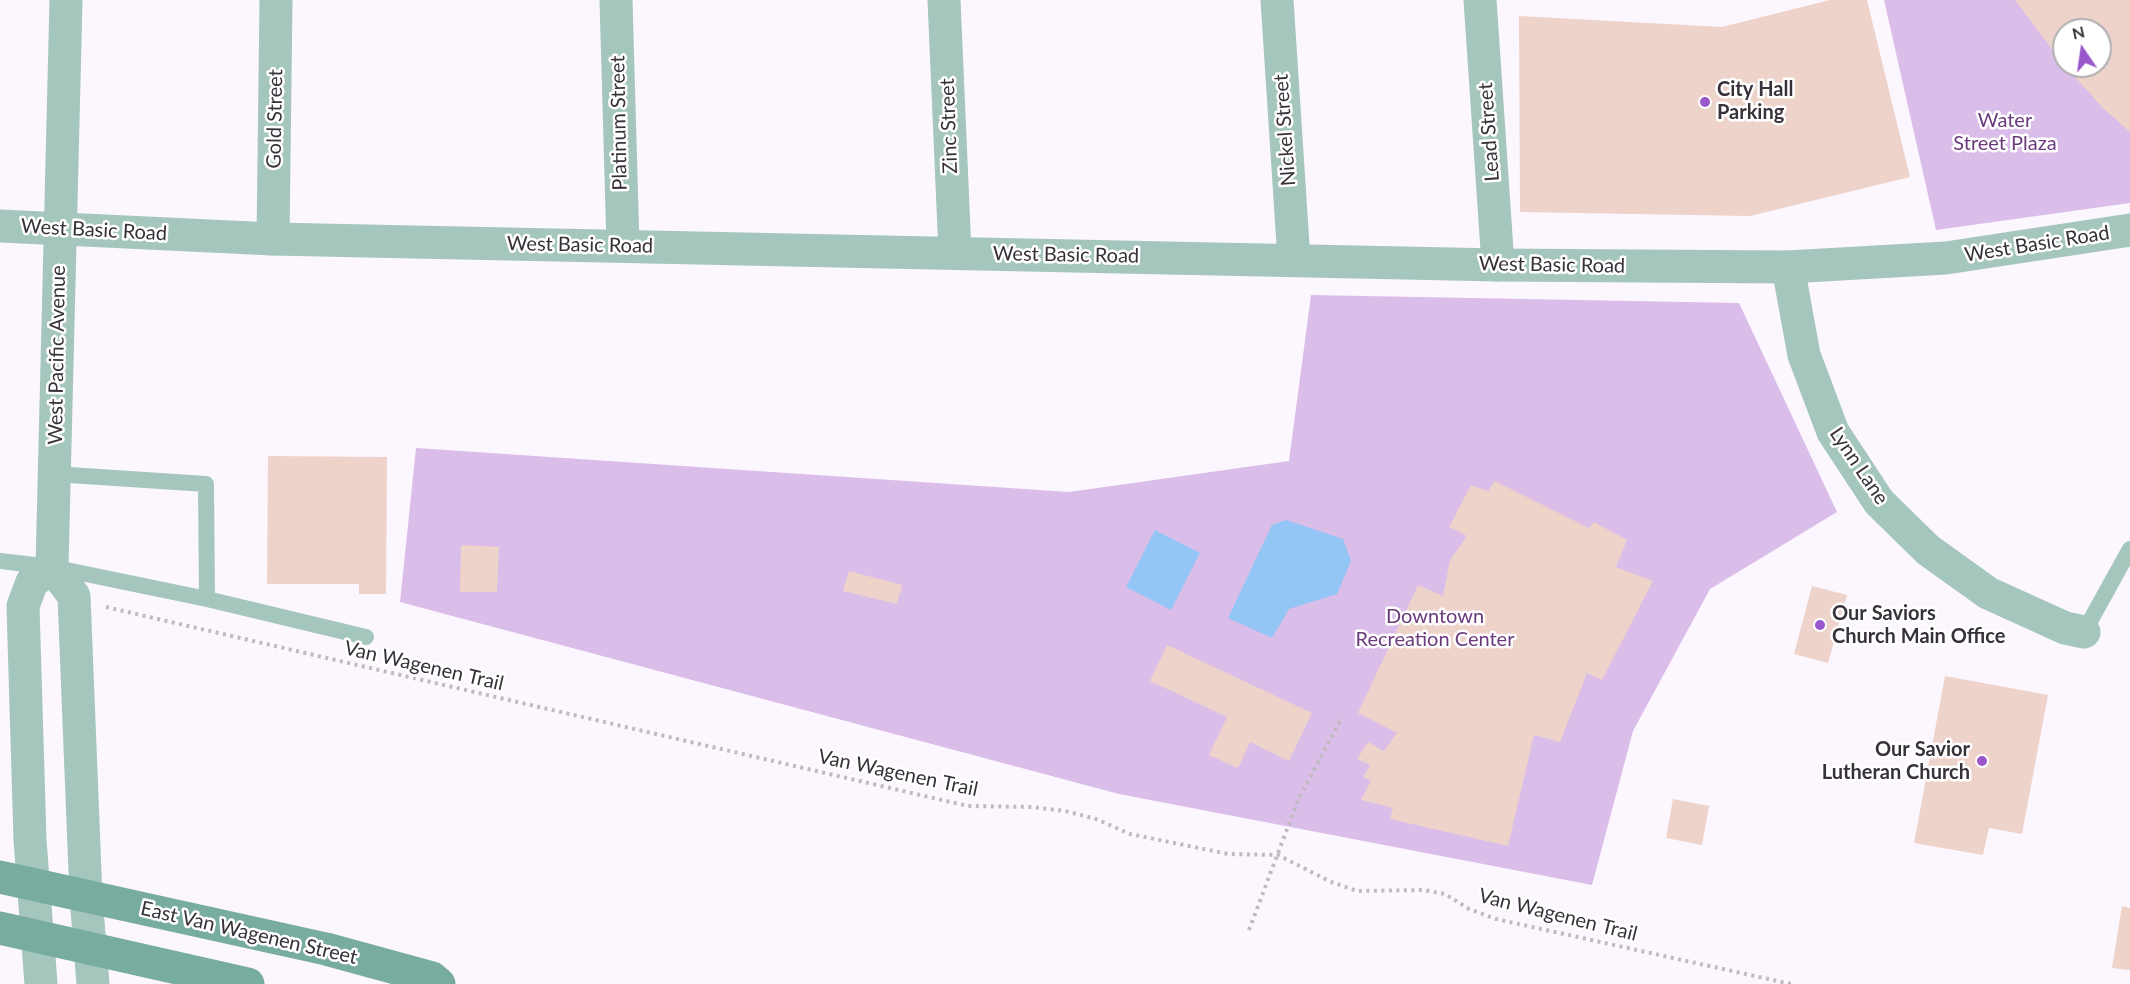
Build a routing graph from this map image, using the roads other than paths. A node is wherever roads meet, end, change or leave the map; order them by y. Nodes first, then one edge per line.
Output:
1 (66, 0) edge
2 (276, 0) edge
3 (616, 0) edge
4 (944, 0) edge
5 (1277, 0) edge
6 (1480, 0) edge
7 (0, 226) edge
8 (60, 228) junction
9 (2130, 230) edge
10 (273, 239) junction
11 (623, 246) junction
12 (955, 253) junction
13 (1294, 260) junction
14 (1498, 265) junction
15 (1788, 267) junction
16 (54, 474) junction
17 (2130, 549) edge
18 (0, 561) edge
19 (52, 567) junction
20 (207, 599) junction
21 (2084, 632) joint
22 (366, 637) dead end
23 (0, 877) edge
24 (58, 890) junction
25 (0, 928) edge
26 (62, 942) junction
27 (41, 984) edge
28 (93, 984) edge
29 (248, 984) edge
30 (439, 984) edge

1 - 8 street, West Pacific Avenue
2 - 10 street, Gold Street
3 - 11 street, Platinum Street
4 - 12 street, Zinc Street
5 - 13 street, Nickel Street
6 - 14 street, Lead Street
7 - 8 street, West Basic Road
8 - 10 street, West Basic Road
8 - 16 street, West Pacific Avenue
9 - 15 street, West Basic Road
10 - 11 street, West Basic Road
11 - 12 street, West Basic Road
12 - 13 street, West Basic Road
13 - 14 street, West Basic Road
14 - 15 street, West Basic Road
15 - 21 street, Lynn Lane
16 - 19 street, West Pacific Avenue
16 - 20 lane
17 - 21 lane
18 - 19 lane
19 - 20 lane
19 - 24 street
19 - 24 street
20 - 22 lane
23 - 24 main road, East Van Wagenen Street
24 - 26 street
24 - 26 street
24 - 30 main road, East Van Wagenen Street
25 - 26 main road
26 - 27 street
26 - 28 street
26 - 29 main road

